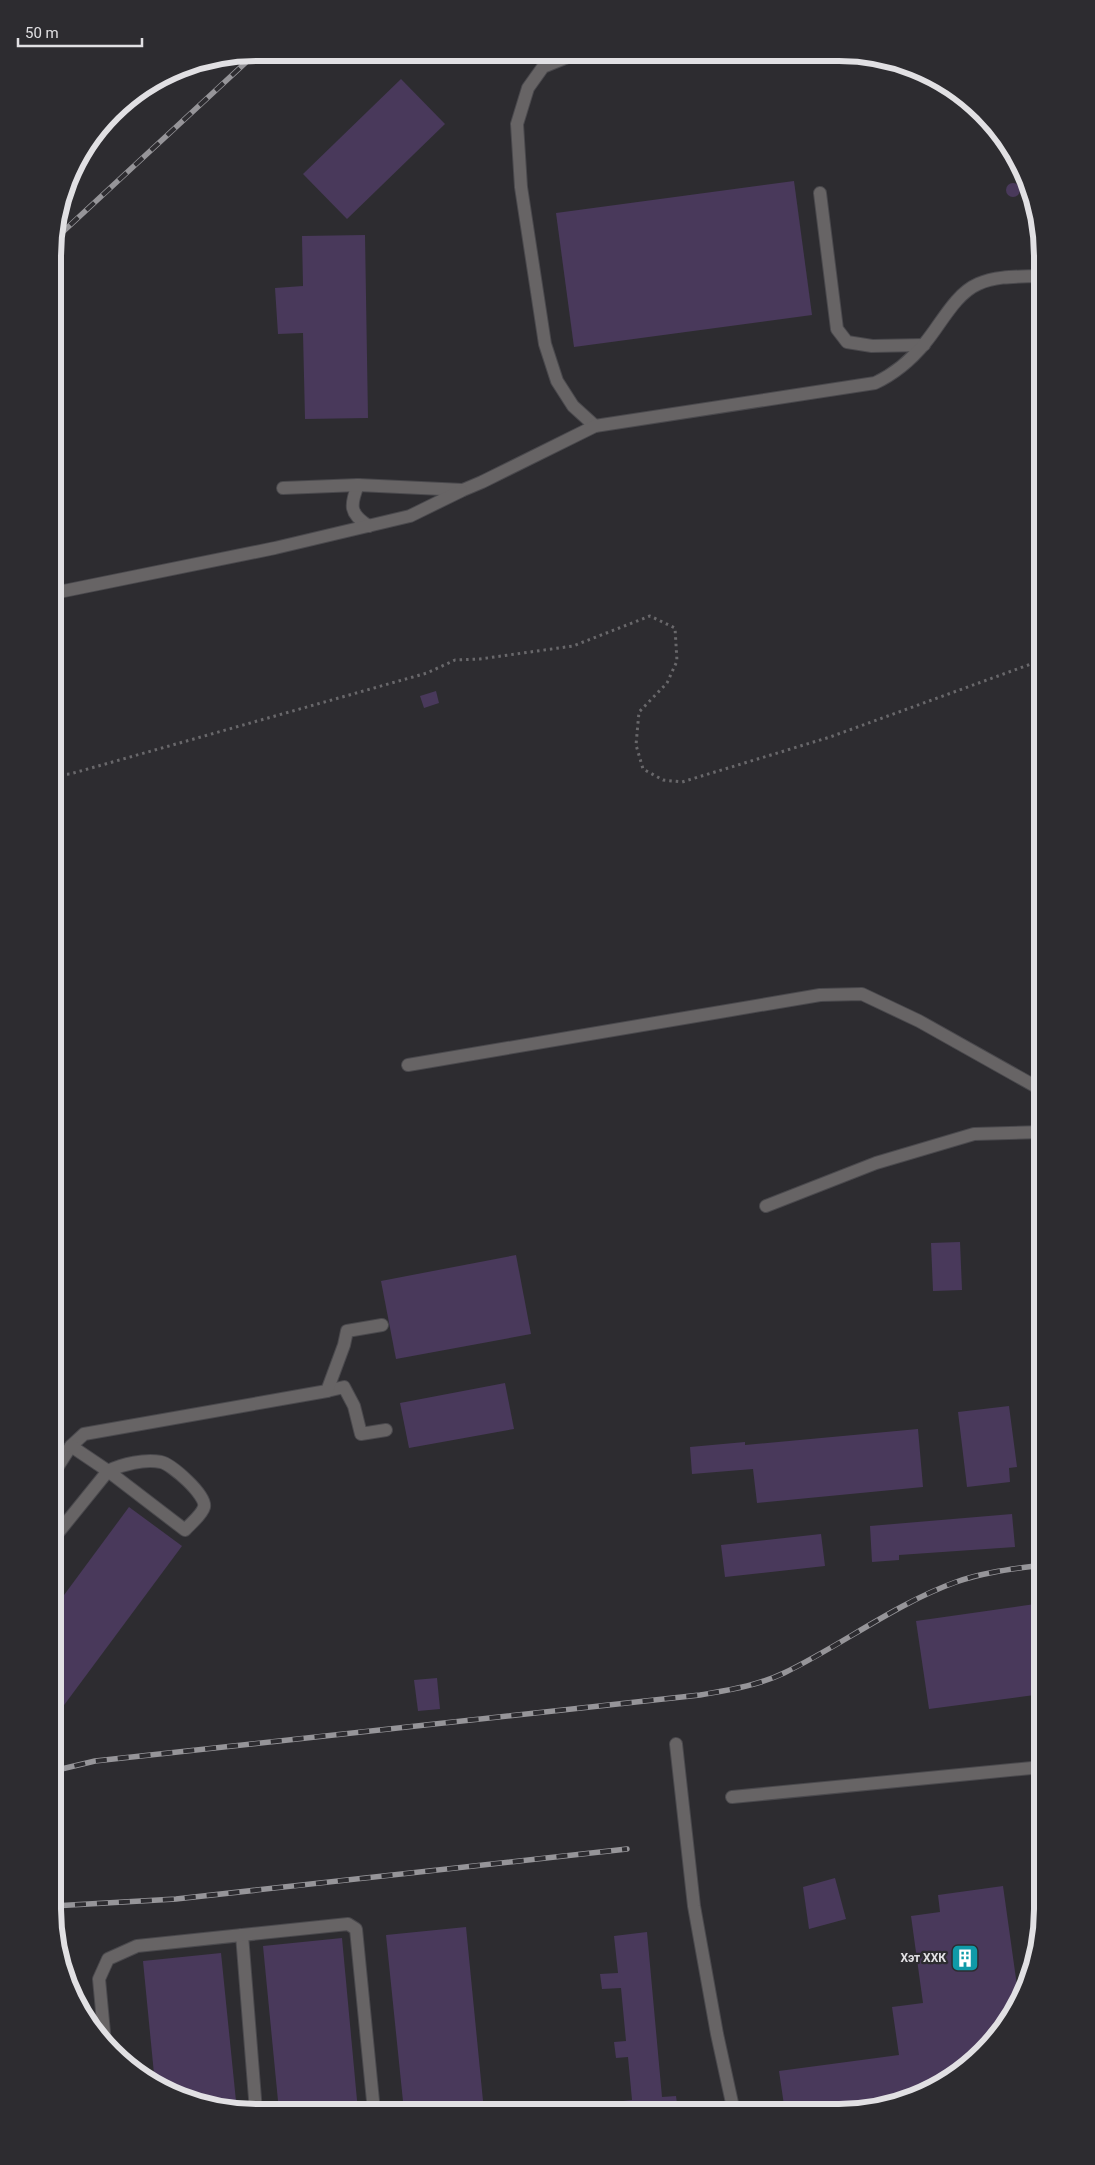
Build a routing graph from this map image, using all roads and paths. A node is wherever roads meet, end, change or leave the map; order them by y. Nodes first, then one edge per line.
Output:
1 (558, 61) edge
2 (820, 193) dead end
3 (1034, 276) edge
4 (924, 345) junction
5 (595, 426) junction
6 (358, 485) junction
7 (283, 488) dead end
8 (463, 490) junction
9 (369, 526) junction
10 (61, 592) edge
11 (1034, 663) edge
12 (61, 774) edge
13 (64, 774) junction
14 (61, 776) edge
15 (408, 1065) dead end
16 (1034, 1085) edge
17 (1034, 1132) edge
18 (766, 1206) dead end
19 (382, 1326) dead end
20 (327, 1391) junction
21 (386, 1430) dead end
22 (71, 1446) junction
23 (61, 1462) edge
24 (108, 1471) junction
25 (61, 1529) edge
26 (676, 1744) dead end
27 (1034, 1767) edge
28 (732, 1797) dead end
29 (242, 1935) junction
30 (104, 2031) edge
31 (255, 2104) edge
32 (373, 2104) edge
33 (732, 2104) edge

1 - 5 lane
2 - 4 lane
3 - 4 lane
4 - 5 lane
5 - 8 lane
6 - 7 lane
6 - 8 lane
6 - 9 lane
8 - 9 lane
9 - 10 lane
11 - 13 path
12 - 13 path
13 - 14 path
15 - 16 lane
17 - 18 lane
19 - 20 lane
20 - 21 lane
20 - 22 lane
22 - 23 lane
22 - 24 lane
24 - 24 lane
24 - 25 lane
26 - 33 lane
27 - 28 lane
29 - 30 lane
29 - 31 lane
29 - 32 lane

